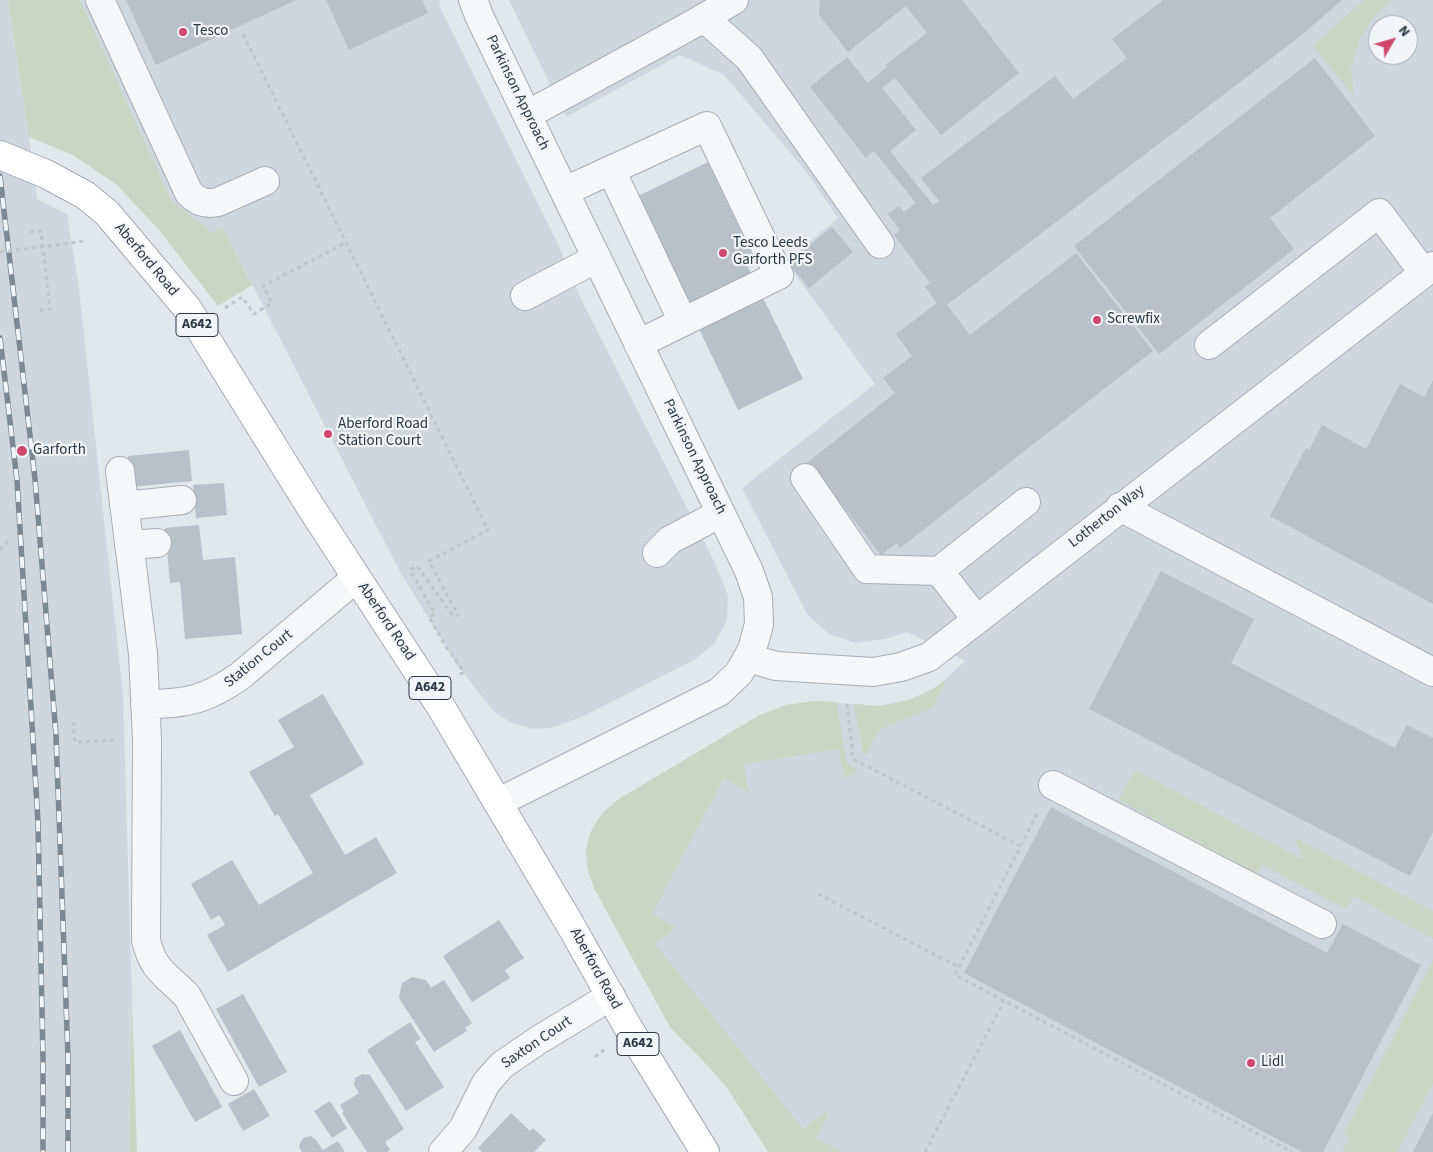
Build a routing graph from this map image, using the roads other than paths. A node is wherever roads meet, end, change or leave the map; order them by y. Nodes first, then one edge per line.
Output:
1 (100, 0) edge
2 (473, 0) edge
3 (734, 0) edge
4 (704, 18) junction
5 (527, 115) junction
6 (0, 155) edge
7 (611, 170) junction
8 (265, 181) dead end
9 (565, 191) junction
10 (880, 244) dead end
11 (597, 258) junction
12 (1428, 270) edge
13 (524, 296) dead end
14 (683, 322) junction
15 (638, 344) junction
16 (1209, 345) dead end
17 (120, 471) dead end
18 (805, 478) dead end
19 (182, 500) dead end
20 (1026, 502) dead end
21 (124, 506) junction
22 (1120, 507) junction
23 (721, 513) junction
24 (157, 543) dead end
25 (129, 545) junction
26 (657, 553) dead end
27 (939, 571) junction
28 (356, 578) junction
29 (977, 620) junction
30 (748, 658) junction
31 (1433, 672) edge
32 (145, 704) junction
33 (1053, 785) road end
34 (499, 802) junction
35 (1322, 924) dead end
36 (611, 996) junction
37 (234, 1081) dead end
38 (443, 1152) edge
39 (704, 1152) edge

1 - 8 street
2 - 5 street, Parkinson Approach
3 - 4 street
4 - 5 street
4 - 10 street
5 - 9 street, Parkinson Approach
6 - 28 main road, Aberford Road / A642
7 - 9 street
7 - 14 street
7 - 14 street
9 - 11 street, Parkinson Approach
11 - 13 street
11 - 15 street, Parkinson Approach
12 - 16 street
12 - 22 street, Lotherton Way
14 - 15 street
15 - 23 street, Parkinson Approach
17 - 21 street
18 - 27 street
19 - 21 street
20 - 27 street
21 - 25 street
22 - 29 street, Lotherton Way
22 - 31 street
23 - 26 street
23 - 30 street, Parkinson Approach
24 - 25 street
25 - 32 street
27 - 29 street
28 - 32 street, Station Court
28 - 34 main road, Aberford Road / A642
29 - 30 street, Lotherton Way
30 - 34 street, Parkinson Approach
32 - 37 street
33 - 35 street
34 - 36 main road, Aberford Road / A642
36 - 38 street, Saxton Court
36 - 39 main road, Aberford Road / A642

